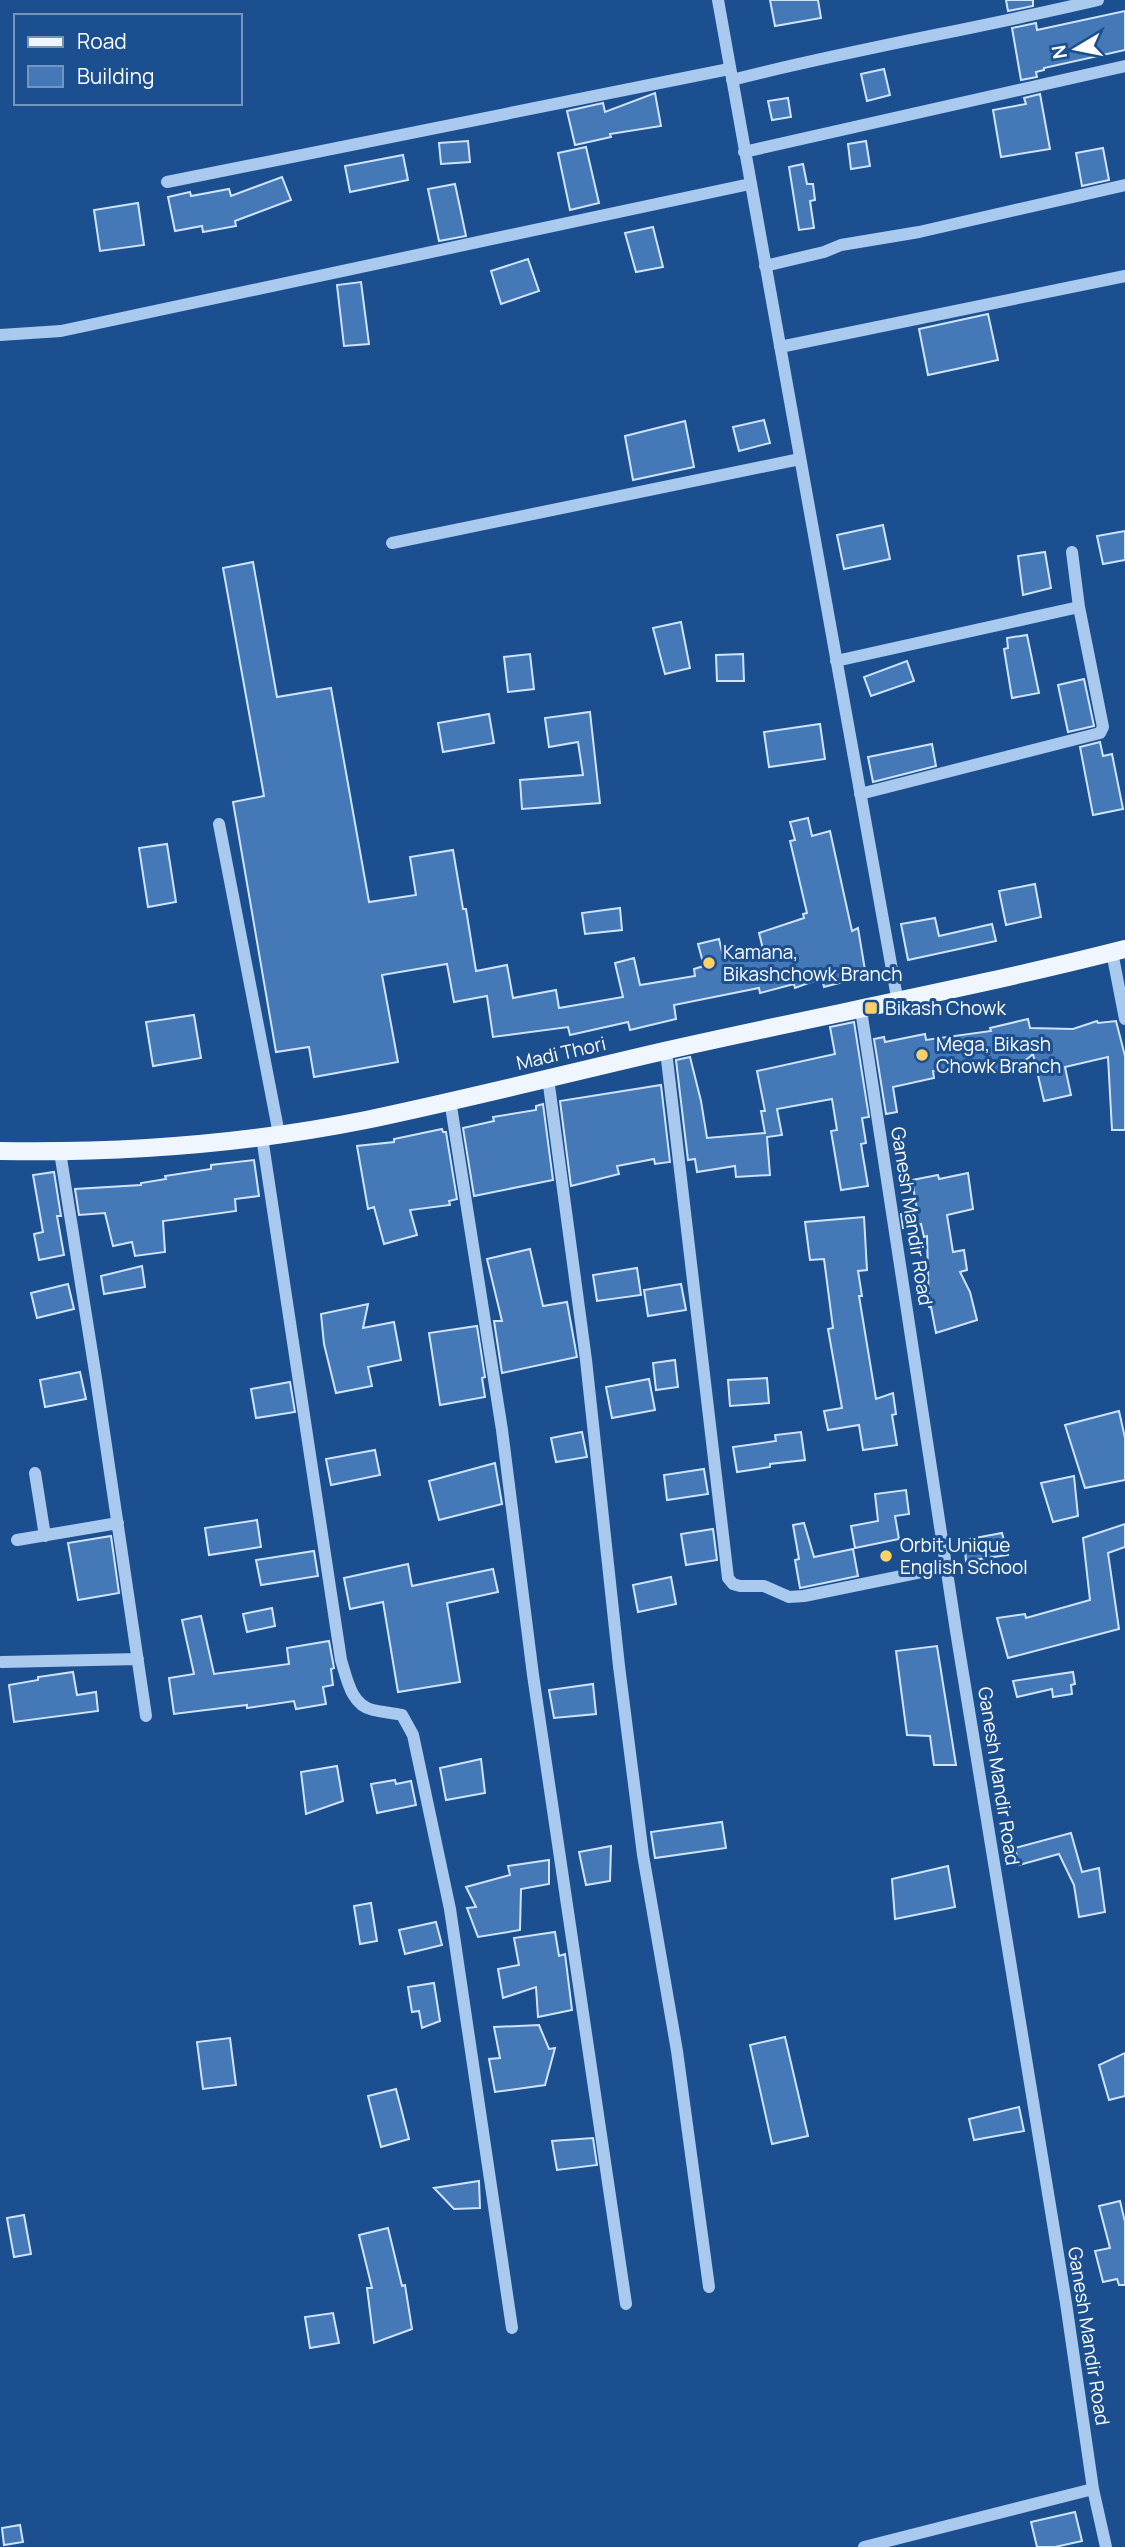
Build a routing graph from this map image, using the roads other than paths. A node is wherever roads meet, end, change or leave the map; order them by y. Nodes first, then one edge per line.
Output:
1 (718, 0) edge
2 (1098, 0) edge
3 (1125, 66) edge
4 (730, 74) junction
5 (744, 152) junction
6 (167, 182) dead end
7 (750, 184) junction
8 (1125, 185) edge
9 (765, 266) junction
10 (1125, 276) edge
11 (0, 335) edge
12 (780, 347) junction
13 (800, 459) junction
14 (392, 542) dead end
15 (1072, 552) dead end
16 (1079, 607) junction
17 (836, 661) junction
18 (860, 794) junction
19 (219, 824) dead end
20 (1118, 951) edge
21 (898, 1003) junction
22 (861, 1010) junction
23 (1125, 1019) edge
24 (666, 1051) junction
25 (548, 1078) junction
26 (450, 1100) junction
27 (270, 1135) junction
28 (0, 1152) edge
29 (60, 1152) junction
30 (36, 1473) dead end
31 (118, 1524) junction
32 (45, 1536) junction
33 (17, 1540) dead end
34 (946, 1567) junction
35 (138, 1659) junction
36 (2, 1662) dead end
37 (146, 1716) dead end
38 (709, 2287) dead end
39 (626, 2304) dead end
40 (512, 2328) dead end
41 (1093, 2489) junction
42 (864, 2547) edge
43 (1106, 2547) edge

1 - 4 street
2 - 4 street
3 - 5 street
4 - 5 street
4 - 6 street
5 - 7 street
7 - 9 street
7 - 11 street
8 - 9 street
9 - 12 street
10 - 12 street
12 - 13 street
13 - 14 street
13 - 17 street
15 - 16 street
16 - 17 street
16 - 18 street
17 - 18 street
18 - 21 street
19 - 27 street
20 - 21 main road, Madi Thori
20 - 23 street
21 - 22 main road, Madi Thori
22 - 24 main road, Madi Thori
22 - 34 street, Ganesh Mandir Road
24 - 25 main road, Madi Thori
24 - 34 street
25 - 26 main road, Madi Thori
25 - 38 street
26 - 27 main road, Madi Thori
26 - 39 street
27 - 29 main road, Madi Thori
27 - 40 street
28 - 29 main road, Madi Thori
29 - 31 street
30 - 32 street
31 - 32 street
31 - 35 street
32 - 33 street
34 - 41 street, Ganesh Mandir Road
35 - 36 street
35 - 37 street
41 - 42 street
41 - 43 street, Ganesh Mandir Road

